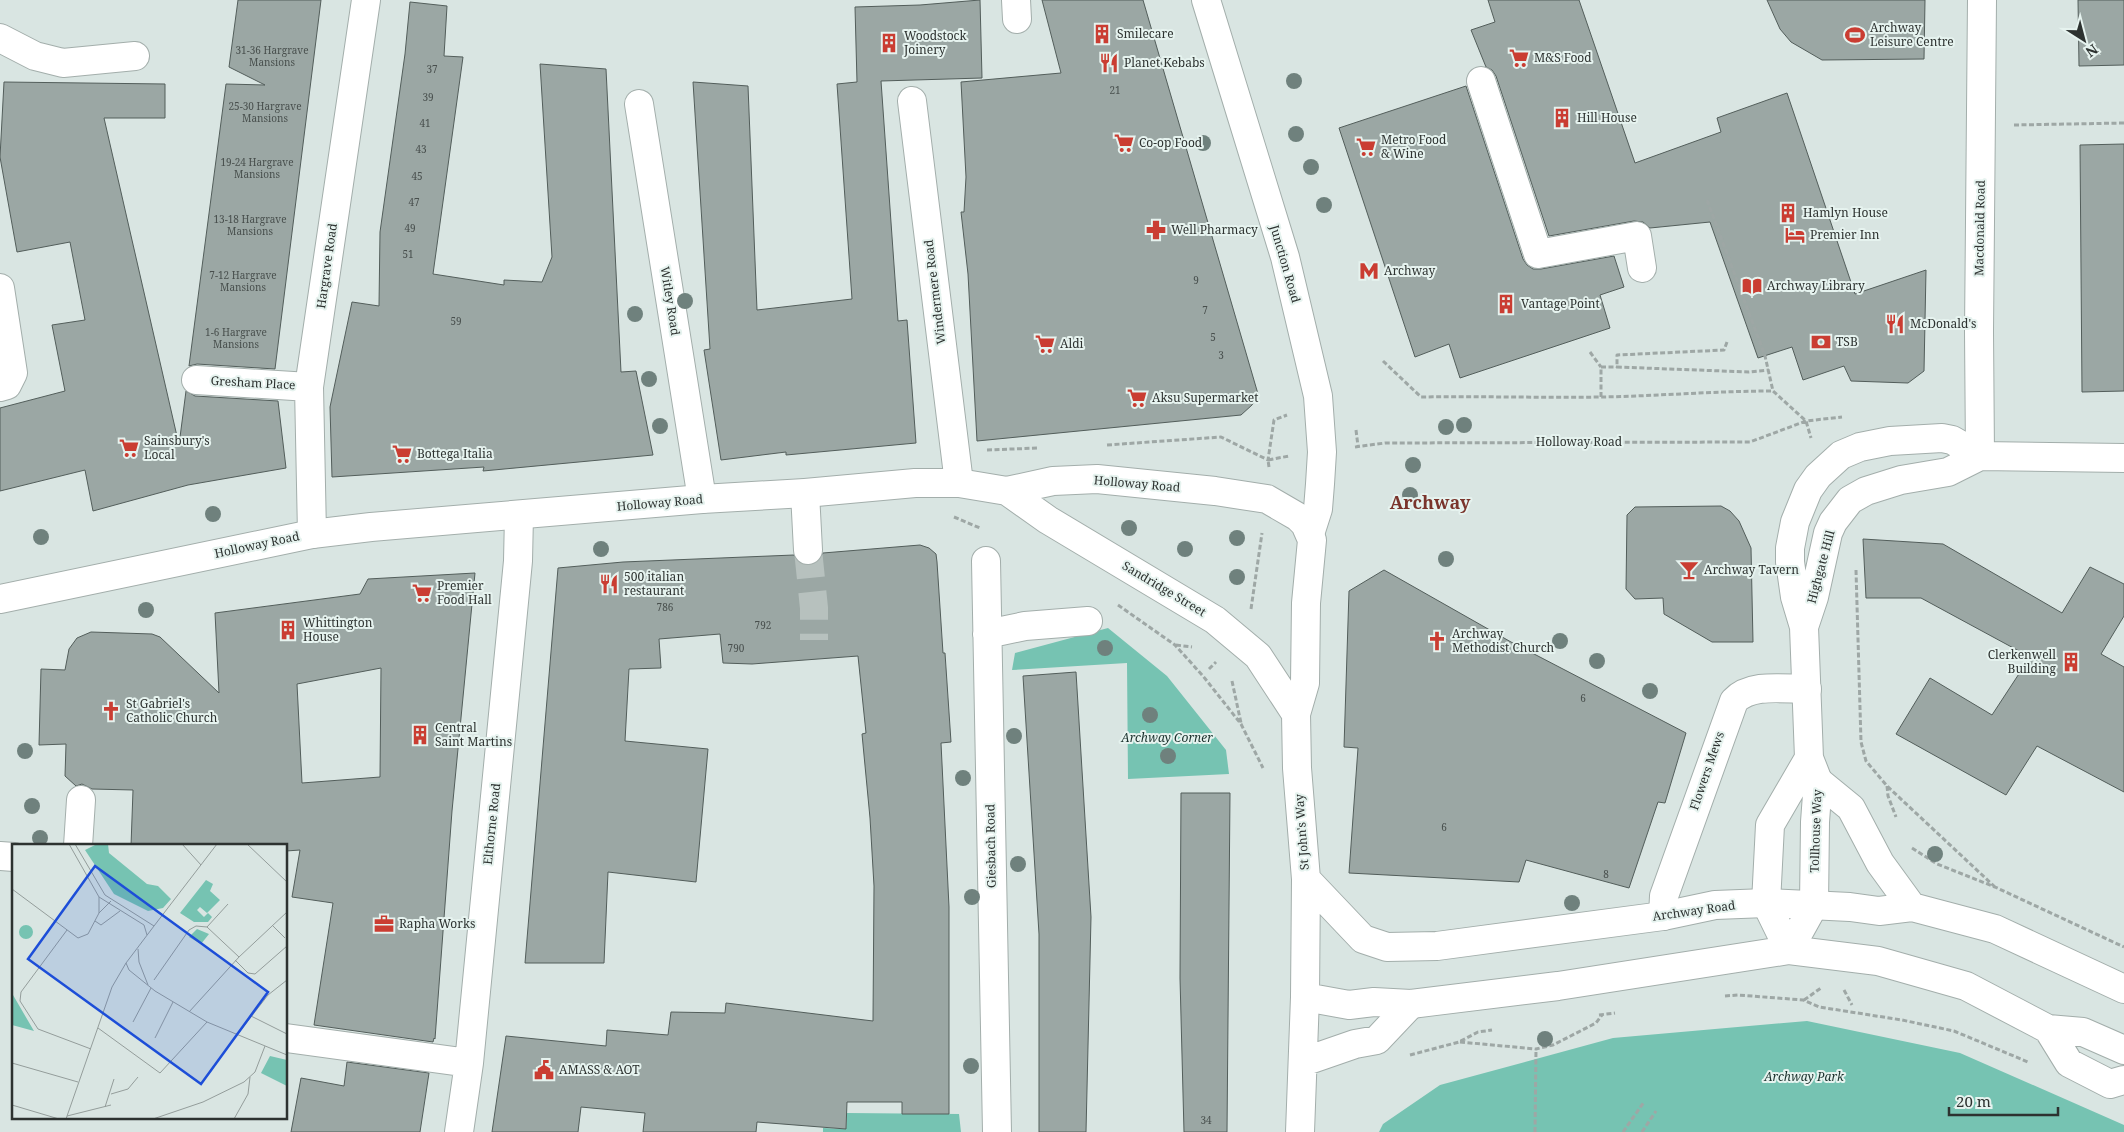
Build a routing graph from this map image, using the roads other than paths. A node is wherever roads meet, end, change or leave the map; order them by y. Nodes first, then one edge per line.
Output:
1 (366, 0) edge
2 (1206, 0) edge
3 (1982, 0) edge
4 (0, 38) edge
5 (135, 56) dead end
6 (1481, 81) dead end
7 (912, 102) dead end
8 (639, 104) dead end
9 (1642, 268) dead end
10 (0, 288) edge
11 (196, 380) dead end
12 (0, 387) edge
13 (309, 387) junction
14 (1980, 456) junction
15 (2124, 458) edge
16 (959, 483) junction
17 (1007, 491) junction
18 (805, 493) junction
19 (702, 498) junction
20 (519, 516) junction
21 (312, 534) junction
22 (1310, 534) junction
23 (808, 550) tunnel mouth
24 (986, 561) dead end
25 (0, 599) edge
26 (1088, 621) dead end
27 (1804, 627) junction
28 (987, 634) junction
29 (1807, 689) junction
30 (1296, 714) junction
31 (1813, 769) junction
32 (81, 800) dead end
33 (78, 844) edge
34 (1306, 879) junction
35 (1766, 903) junction
36 (1814, 905) junction
37 (1912, 906) junction
38 (1663, 916) junction
39 (1789, 950) junction
40 (2124, 989) edge
41 (1305, 997) junction
42 (1411, 1004) junction
43 (2048, 1029) junction
44 (288, 1038) edge
45 (2124, 1050) edge
46 (1303, 1062) junction
47 (469, 1063) junction
48 (2124, 1080) edge
49 (459, 1132) edge
50 (997, 1132) edge
51 (1300, 1132) edge

1 - 13 main road, Hargrave Road
2 - 22 main road, Junction Road
3 - 14 main road, Macdonald Road
4 - 5 main road
6 - 9 main road
7 - 16 main road, Windermere Road
8 - 19 main road, Witley Road
10 - 12 main road
11 - 13 main road, Gresham Place
13 - 21 main road, Hargrave Road
14 - 15 main road, Highgate Hill
14 - 27 main road, Highgate Hill
14 - 27 main road, Highgate Hill
16 - 17 main road, Holloway Road
16 - 18 main road, Holloway Road
17 - 22 main road, Holloway Road
17 - 30 main road, Sandridge Street
18 - 19 main road, Holloway Road
18 - 23 main road
19 - 20 main road, Holloway Road
20 - 21 main road, Holloway Road
20 - 47 main road, Elthorne Road
21 - 25 main road, Holloway Road
22 - 30 main road, St John's Way
24 - 28 main road, Giesbach Road
26 - 28 main road
27 - 29 main road, Tollhouse Way
28 - 50 main road, Giesbach Road
29 - 31 main road, Tollhouse Way
29 - 38 main road, Flowers Mews
30 - 34 main road, St John's Way
31 - 35 main road, Tollhouse Way
31 - 36 main road, Tollhouse Way
31 - 37 main road
32 - 33 main road
34 - 38 main road, Archway Road
34 - 41 main road, St John's Way
35 - 36 main road, Archway Road
35 - 38 main road, Archway Road
35 - 39 main road
36 - 37 main road, Archway Road
36 - 39 main road
37 - 40 main road, Archway Road
39 - 42 main road
39 - 43 main road
41 - 42 main road
41 - 46 main road, St John's Way
42 - 46 main road
43 - 45 main road
43 - 48 main road
44 - 47 main road
46 - 51 main road, St John's Way
47 - 49 main road, Elthorne Road

